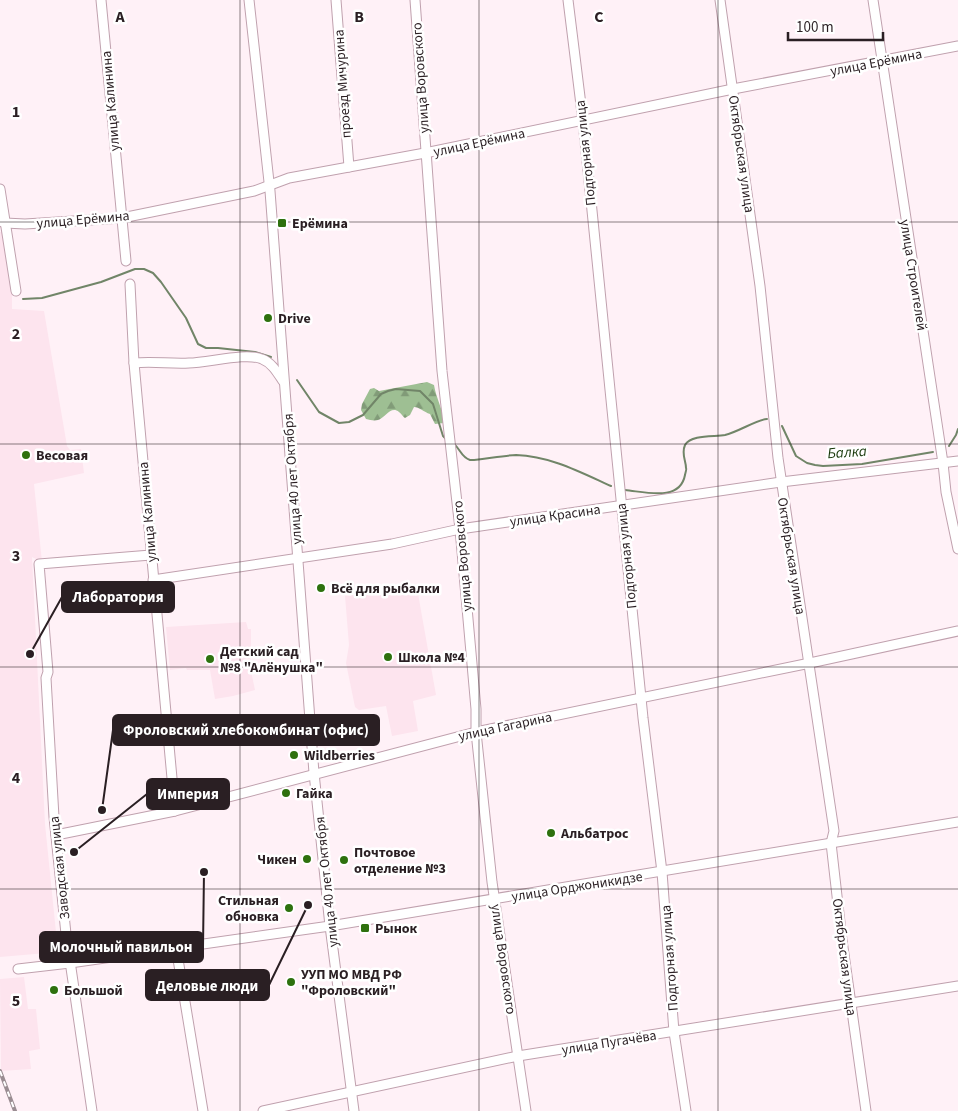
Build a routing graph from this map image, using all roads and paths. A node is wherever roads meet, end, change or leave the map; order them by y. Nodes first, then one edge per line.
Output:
1 (101, 0) edge
2 (249, 0) edge
3 (336, 0) edge
4 (415, 0) edge
5 (568, 0) edge
6 (720, 0) edge
7 (873, 0) edge
8 (958, 46) edge
9 (881, 61) junction
10 (733, 89) junction
11 (583, 121) junction
12 (425, 153) junction
13 (349, 167) junction
14 (269, 186) junction
15 (0, 189) edge
16 (122, 218) junction
17 (3, 222) edge
18 (126, 261) dead end
19 (130, 284) dead end
20 (16, 291) dead end
21 (134, 362) junction
22 (285, 383) junction
23 (958, 461) edge
24 (943, 463) junction
25 (781, 482) junction
26 (621, 506) junction
27 (460, 529) junction
28 (958, 549) edge
29 (151, 555) junction
30 (298, 557) junction
31 (153, 580) junction
32 (958, 631) edge
33 (810, 663) junction
34 (641, 698) junction
35 (476, 732) junction
36 (314, 773) junction
37 (175, 811) junction
38 (958, 822) edge
39 (56, 835) junction
40 (831, 843) junction
41 (662, 872) junction
42 (495, 899) junction
43 (330, 926) junction
44 (176, 947) junction
45 (70, 963) junction
46 (18, 968) dead end
47 (958, 986) edge
48 (851, 1003) junction
49 (674, 1032) junction
50 (518, 1056) junction
51 (351, 1093) junction
52 (92, 1111) edge
53 (203, 1111) edge
54 (263, 1111) edge
55 (354, 1111) edge
56 (526, 1111) edge
57 (686, 1111) edge
58 (866, 1111) edge

1 - 16 street, улица Калинина
2 - 14 street, улица 40 лет Октября
3 - 13 street, проезд Мичурина
4 - 12 street, улица Воровского
5 - 11 street, Подгорная улица
6 - 10 street, Октябрьская улица
7 - 9 street, улица Строителей
8 - 9 street, улица Ерёмина
9 - 10 street, улица Ерёмина
9 - 24 street, улица Строителей
10 - 11 street, улица Ерёмина
10 - 25 street, Октябрьская улица
11 - 12 street, улица Ерёмина
11 - 26 street, Подгорная улица
12 - 13 street, улица Ерёмина
12 - 27 street, улица Воровского
13 - 14 street, улица Ерёмина
14 - 16 street, улица Ерёмина
14 - 22 street, улица 40 лет Октября
15 - 17 street
16 - 17 street, улица Ерёмина
16 - 18 street, улица Калинина
17 - 20 street
19 - 21 street, улица Калинина
21 - 22 street
21 - 29 street, улица Калинина
22 - 30 street, улица 40 лет Октября
23 - 24 street, улица Красина
24 - 25 street, улица Красина
24 - 28 street, улица Строителей
25 - 26 street, улица Красина
25 - 33 street, Октябрьская улица
26 - 27 street, улица Красина
26 - 34 street, Подгорная улица
27 - 30 street, улица Красина
27 - 35 street, улица Воровского
29 - 31 street, улица Калинина
29 - 39 street, Заводская улица
30 - 31 street, улица Красина
30 - 36 street, улица 40 лет Октября
31 - 37 street, улица Калинина
32 - 33 street, улица Гагарина
33 - 34 street, улица Гагарина
33 - 40 street, Октябрьская улица
34 - 35 street, улица Гагарина
34 - 41 street, Подгорная улица
35 - 36 street, улица Гагарина
35 - 42 street, улица Воровского
36 - 37 street, улица Гагарина
36 - 43 street, улица 40 лет Октября
37 - 39 street, улица Гагарина
38 - 40 street, улица Орджоникидзе
39 - 45 street, Заводская улица
40 - 41 street, улица Орджоникидзе
40 - 48 street, Октябрьская улица
41 - 42 street, улица Орджоникидзе
41 - 49 street, Подгорная улица
42 - 43 street, улица Орджоникидзе
42 - 50 street, улица Воровского
43 - 44 street, улица Орджоникидзе
43 - 51 street, улица 40 лет Октября
44 - 45 street, улица Орджоникидзе
44 - 53 street
45 - 46 street, улица Орджоникидзе
45 - 52 street, Заводская улица
47 - 48 street, улица Пугачёва
48 - 49 street, улица Пугачёва
48 - 58 street, Октябрьская улица
49 - 50 street, улица Пугачёва
49 - 57 street, Подгорная улица
50 - 51 street, улица Пугачёва
50 - 56 street, улица Воровского
51 - 54 street, улица Пугачёва
51 - 55 street, улица 40 лет Октября

